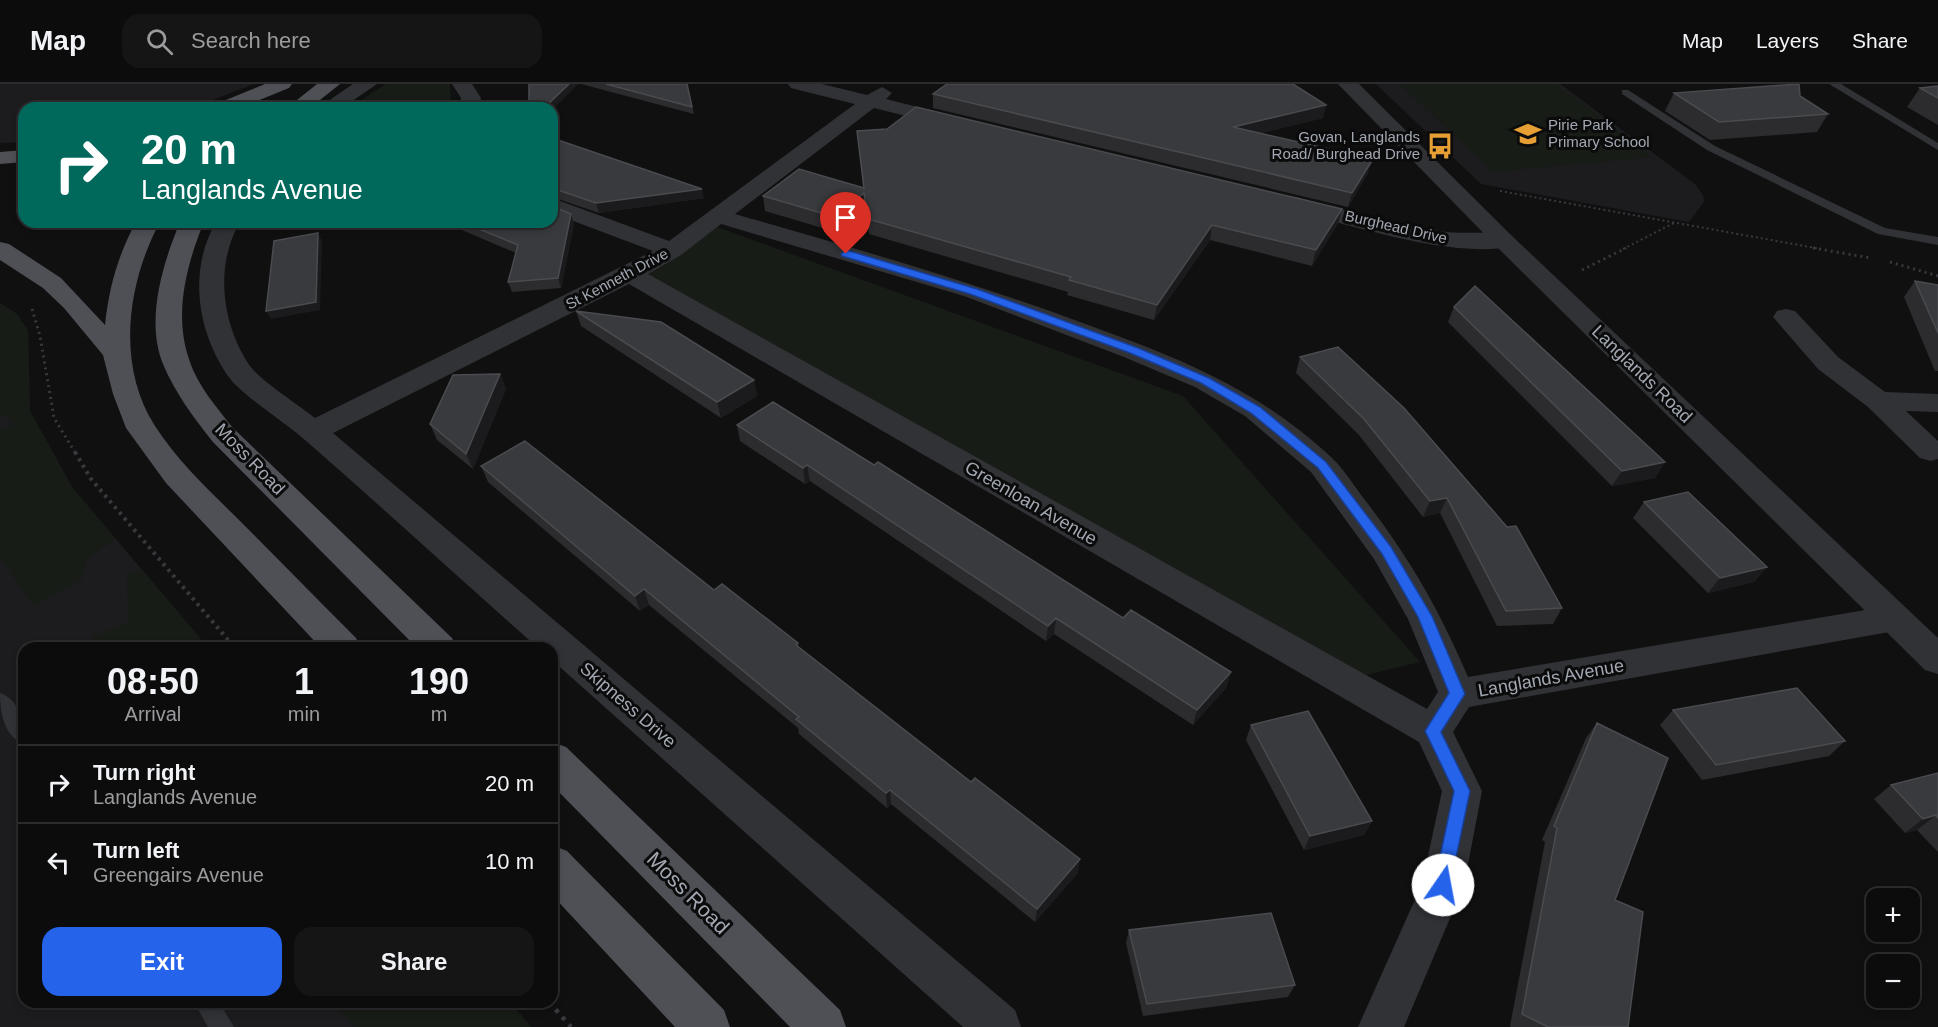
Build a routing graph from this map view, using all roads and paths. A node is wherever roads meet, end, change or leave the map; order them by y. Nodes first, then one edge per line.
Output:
1 (282, 84) edge
2 (296, 84) edge
3 (367, 84) edge
4 (462, 84) edge
5 (798, 84) edge
6 (895, 84) edge
7 (1348, 84) edge
8 (1834, 84) edge
9 (1625, 92) dead end
10 (326, 94) edge
11 (238, 102) edge
12 (269, 102) edge
13 (309, 102) edge
14 (470, 102) edge
15 (871, 102) junction
16 (975, 127) edge
17 (1938, 147) edge
18 (18, 156) edge
19 (0, 158) edge
20 (1443, 181) junction
21 (1274, 199) edge
22 (558, 208) edge
23 (718, 216) junction
24 (1674, 222) junction
25 (145, 228) edge
26 (190, 228) edge
27 (224, 228) edge
28 (1504, 241) junction
29 (1938, 241) edge
30 (0, 249) edge
31 (672, 250) junction
32 (1876, 259) dead end
33 (1887, 261) dead end
34 (630, 274) junction
35 (1938, 276) edge
36 (1551, 286) junction
37 (31, 307) dead end
38 (1786, 316) dead end
39 (116, 354) junction
40 (1878, 401) junction
41 (1938, 403) edge
42 (313, 431) junction
43 (1931, 451) dead end
44 (1895, 618) junction
45 (229, 642) edge
46 (338, 642) edge
47 (433, 642) edge
48 (556, 642) edge
49 (558, 644) edge
50 (1938, 660) edge
51 (1457, 694) junction
52 (0, 701) edge
53 (18, 727) edge
54 (1433, 731) junction
55 (558, 765) edge
56 (558, 871) edge
57 (209, 1008) edge
58 (554, 1008) edge
59 (222, 1027) edge
60 (571, 1027) edge
61 (707, 1027) edge
62 (823, 1027) edge
63 (998, 1027) edge
64 (1381, 1027) edge

1 - 11 main road
2 - 12 main road
3 - 10 street
4 - 14 street
5 - 15 street
6 - 15 street, St Kenneth Drive
7 - 20 street, Langlands Road
8 - 17 lane
9 - 29 lane
10 - 13 main road
15 - 16 street
15 - 23 street, St Kenneth Drive
18 - 19 main road
20 - 24 path
20 - 28 street, Langlands Road
21 - 28 street, Burghead Drive
22 - 31 street
23 - 31 street, St Kenneth Drive
23 - 51 street
24 - 32 path
24 - 36 path
25 - 39 main road
26 - 47 main road, Moss Road
27 - 42 street, Skipness Drive
28 - 36 street, Langlands Road
30 - 39 main road
31 - 34 street, St Kenneth Drive
33 - 35 path
34 - 42 street, St Kenneth Drive
34 - 54 street, Greenloan Avenue
36 - 44 street, Langlands Road
37 - 45 path
38 - 40 street
39 - 46 main road
40 - 41 street
40 - 43 street
42 - 48 street, Skipness Drive
44 - 50 street, Langlands Road
44 - 51 street, Langlands Avenue
49 - 63 street, Skipness Drive
51 - 54 street, Langlands Avenue
52 - 53 lane
54 - 64 street
55 - 62 main road, Moss Road
56 - 61 main road
57 - 59 lane
58 - 60 path

